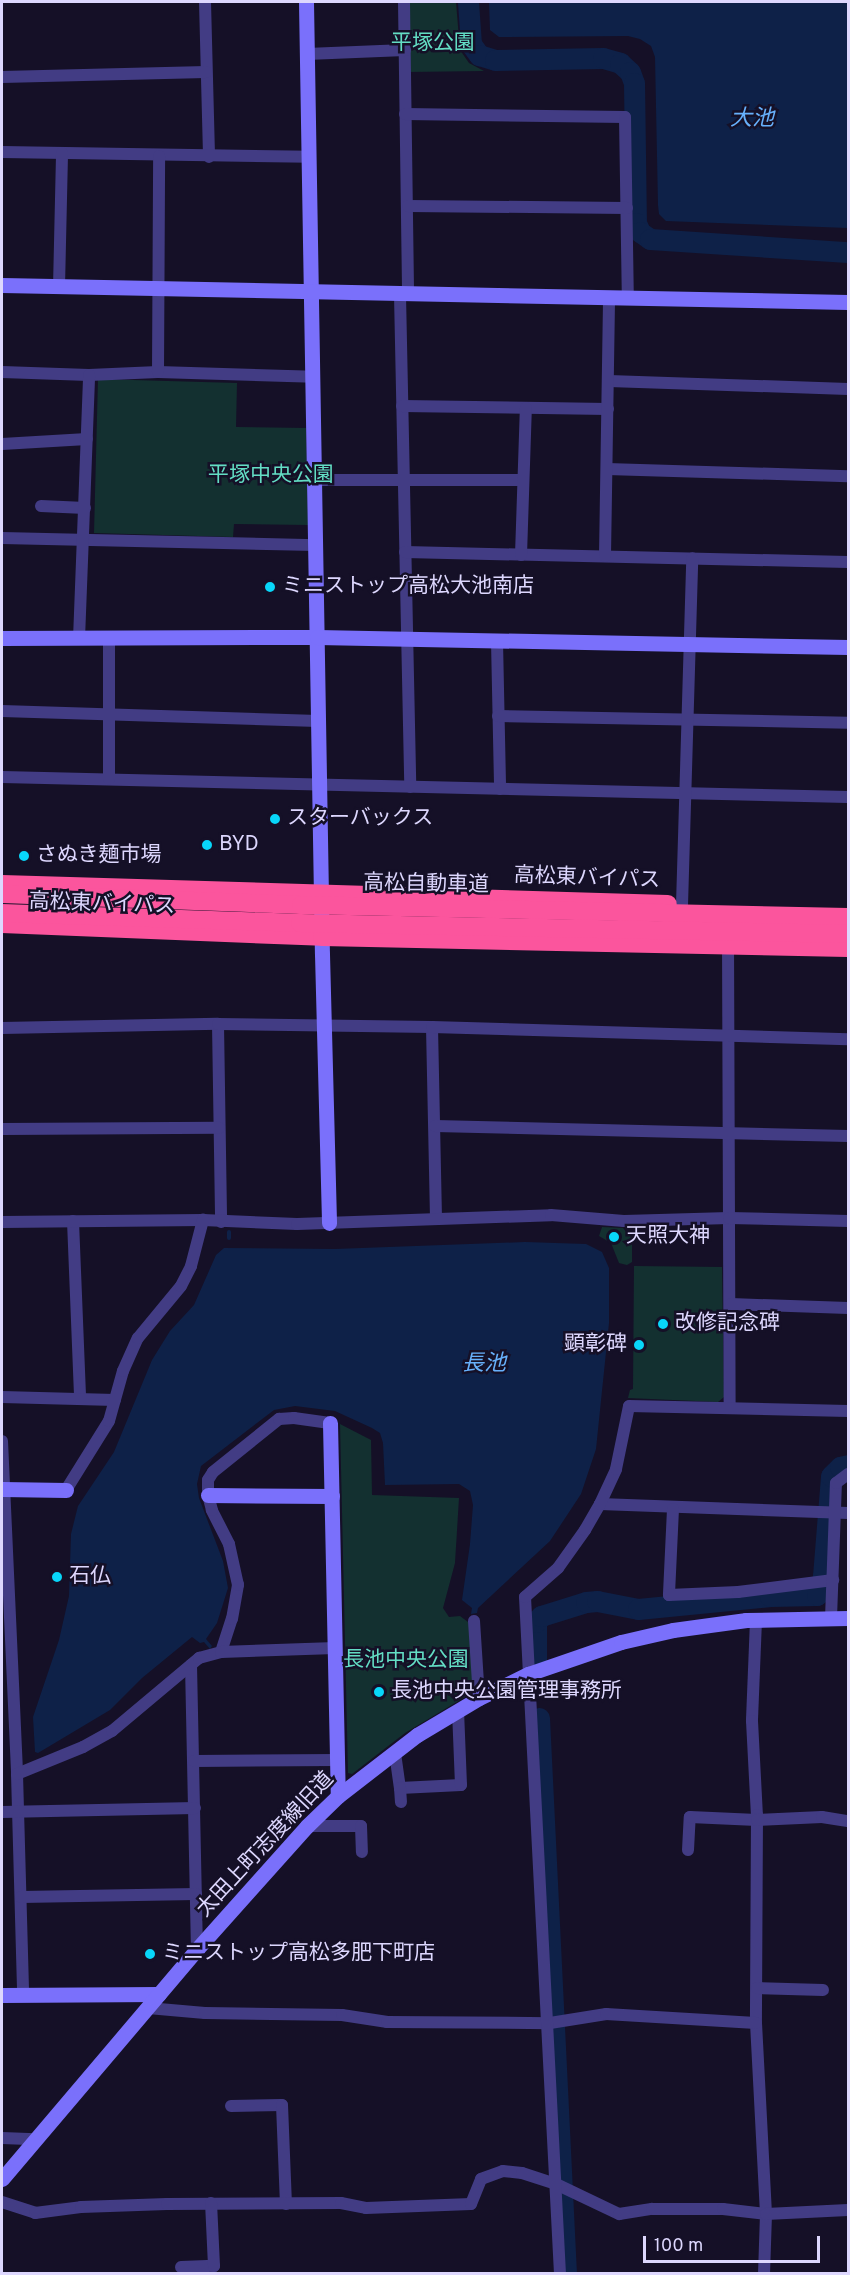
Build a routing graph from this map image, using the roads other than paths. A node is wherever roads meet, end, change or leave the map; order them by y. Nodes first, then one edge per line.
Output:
1 (205, 2) edge
2 (306, 2) edge
3 (404, 2) edge
4 (405, 50) junction
5 (307, 54) junction
6 (206, 72) junction
7 (2, 77) edge
8 (405, 114) junction
9 (2, 152) edge
10 (62, 153) junction
11 (159, 156) junction
12 (209, 157) junction
13 (309, 157) junction
14 (408, 206) junction
15 (627, 208) junction
16 (2, 285) edge
17 (59, 286) junction
18 (159, 290) junction
19 (311, 293) junction
20 (404, 295) junction
21 (609, 298) junction
22 (628, 298) junction
23 (849, 302) edge
24 (2, 372) edge
25 (158, 372) junction
26 (89, 375) junction
27 (313, 377) junction
28 (609, 381) junction
29 (849, 389) edge
30 (402, 406) junction
31 (526, 408) junction
32 (608, 409) junction
33 (87, 439) junction
34 (2, 444) edge
35 (607, 469) junction
36 (849, 476) edge
37 (315, 480) junction
38 (524, 480) junction
39 (404, 481) junction
40 (41, 506) dead end
41 (85, 508) junction
42 (2, 538) edge
43 (84, 540) junction
44 (316, 545) junction
45 (405, 552) junction
46 (521, 555) junction
47 (605, 556) junction
48 (692, 558) junction
49 (849, 562) edge
50 (317, 637) junction
51 (2, 638) edge
52 (407, 638) junction
53 (79, 639) junction
54 (109, 640) junction
55 (497, 641) junction
56 (690, 642) junction
57 (849, 647) edge
58 (2, 711) edge
59 (109, 716) junction
60 (498, 716) junction
61 (686, 720) junction
62 (318, 721) junction
63 (849, 723) edge
64 (2, 777) edge
65 (109, 779) junction
66 (319, 786) junction
67 (410, 787) junction
68 (500, 789) junction
69 (683, 794) junction
70 (849, 797) edge
71 (2, 884) edge
72 (2, 894) edge
73 (321, 895) junction
74 (682, 904) junction
75 (729, 906) junction
76 (849, 908) edge
77 (2, 913) edge
78 (849, 917) edge
79 (2, 924) edge
80 (849, 934) edge
81 (322, 937) junction
82 (728, 946) junction
83 (849, 948) edge
84 (218, 1024) junction
85 (325, 1026) junction
86 (432, 1027) junction
87 (2, 1028) edge
88 (727, 1037) junction
89 (849, 1039) edge
90 (435, 1126) junction
91 (219, 1128) junction
92 (2, 1130) edge
93 (729, 1133) junction
94 (849, 1136) edge
95 (436, 1217) junction
96 (729, 1218) junction
97 (203, 1220) junction
98 (73, 1221) junction
99 (849, 1221) edge
100 (2, 1222) edge
101 (221, 1222) junction
102 (329, 1223) junction
103 (731, 1304) junction
104 (849, 1308) edge
105 (2, 1397) edge
106 (80, 1399) junction
107 (115, 1400) junction
108 (729, 1408) junction
109 (849, 1411) edge
110 (330, 1423) joint
111 (2, 1441) edge
112 (849, 1474) edge
113 (3, 1490) edge
114 (66, 1490) joint
115 (208, 1495) junction
116 (332, 1496) junction
117 (600, 1504) junction
118 (673, 1509) junction
119 (829, 1513) junction
120 (849, 1513) edge
121 (826, 1581) junction
122 (5, 1594) edge
123 (831, 1618) junction
124 (849, 1618) edge
125 (756, 1620) junction
126 (474, 1621) dead end
127 (334, 1648) junction
128 (221, 1652) junction
129 (191, 1665) junction
130 (528, 1674) junction
131 (7, 1688) edge
132 (479, 1698) junction
133 (458, 1711) junction
134 (7, 1729) edge
135 (395, 1753) junction
136 (337, 1760) junction
137 (194, 1761) junction
138 (17, 1774) junction
139 (400, 1788) junction
140 (338, 1796) junction
141 (401, 1802) dead end
142 (195, 1808) junction
143 (17, 1810) junction
144 (2, 1812) edge
145 (757, 1820) junction
146 (849, 1821) edge
147 (307, 1826) junction
148 (688, 1850) dead end
149 (362, 1852) dead end
150 (196, 1894) junction
151 (21, 1897) junction
152 (197, 1949) junction
153 (757, 1988) junction
154 (823, 1990) dead end
155 (159, 1994) junction
156 (2, 1995) edge
157 (23, 1995) junction
158 (148, 2008) junction
159 (756, 2022) junction
160 (552, 2023) junction
161 (231, 2106) dead end
162 (2, 2138) edge
163 (35, 2139) junction
164 (2, 2179) edge
165 (556, 2184) junction
166 (2, 2202) edge
167 (211, 2203) junction
168 (286, 2204) junction
169 (849, 2210) edge
170 (766, 2214) junction
171 (181, 2267) dead end
172 (214, 2270) edge
173 (560, 2274) edge
174 (764, 2274) edge

1 - 6 street
2 - 5 street
3 - 4 street
4 - 5 street
4 - 8 street
5 - 13 street
6 - 7 street
6 - 12 street
8 - 14 street
8 - 15 street
9 - 10 street
10 - 11 street
10 - 17 street
11 - 12 street
11 - 18 street
12 - 13 street
13 - 19 street
14 - 15 street
14 - 20 street
15 - 22 street
16 - 17 street
17 - 18 street
18 - 19 street
18 - 25 street
19 - 20 street
19 - 27 street
20 - 21 street
20 - 30 street
21 - 22 street
21 - 28 street
22 - 23 street
24 - 26 street
25 - 26 street
25 - 27 street
26 - 33 street
27 - 37 street
28 - 29 street
28 - 32 street
30 - 31 street
30 - 39 street
31 - 32 street
31 - 38 street
32 - 35 street
33 - 34 street
33 - 41 street
35 - 36 street
35 - 47 street
37 - 39 street
37 - 44 street
38 - 39 street
38 - 46 street
39 - 45 street
40 - 41 street
41 - 43 street
42 - 43 street
43 - 44 street
43 - 53 street
44 - 50 street
45 - 46 street
45 - 52 street
46 - 47 street
47 - 48 street
48 - 49 street
48 - 56 street
50 - 52 street
50 - 54 street
50 - 62 street
51 - 53 street
52 - 55 street
52 - 67 street
53 - 54 street
54 - 59 street
55 - 56 street
55 - 60 street
56 - 57 street
56 - 61 street
58 - 59 street
59 - 62 street
59 - 65 street
60 - 61 street
60 - 68 street
61 - 63 street
61 - 69 street
62 - 66 street
64 - 65 street
65 - 66 street
66 - 67 street
66 - 73 street
67 - 68 street
68 - 69 street
69 - 70 street
69 - 74 street
71 - 73 highway, 高松東バイパス
72 - 78 highway, 高松自動車道, bridge
73 - 74 highway, 高松東バイパス
73 - 81 street
74 - 75 highway, 高松東バイパス
75 - 76 highway, 高松東バイパス
75 - 82 street
77 - 80 highway, 高松自動車道, bridge
79 - 81 highway, 高松東バイパス
81 - 82 highway, 高松東バイパス
81 - 85 street
82 - 83 highway, 高松東バイパス
82 - 88 street
84 - 85 street
84 - 87 street
84 - 91 street
85 - 86 street
85 - 102 street
86 - 88 street
86 - 90 street
88 - 89 street
88 - 93 street
90 - 93 street
90 - 95 street
91 - 92 street
91 - 101 street
93 - 94 street
93 - 96 street
95 - 96 street
95 - 102 street
96 - 99 street
96 - 103 street
97 - 98 street
97 - 101 street
97 - 107 street
98 - 100 street
98 - 106 street
101 - 102 street
103 - 104 street
103 - 108 street
105 - 106 street
106 - 107 street
107 - 114 street
108 - 109 street
108 - 117 street
110 - 115 street
110 - 116 street
111 - 113 street
112 - 119 street
113 - 114 street
113 - 122 street
115 - 116 street
115 - 128 street
116 - 127 street
117 - 118 street
117 - 130 street
118 - 119 street
118 - 121 street
119 - 120 street
119 - 121 street
121 - 123 street
122 - 131 street
123 - 124 street, 太田上町志度線旧道
123 - 125 street, 太田上町志度線旧道
125 - 130 street, 太田上町志度線旧道
125 - 145 street
126 - 132 street
127 - 128 street
127 - 136 street
128 - 129 street
129 - 137 street
129 - 138 street
130 - 132 street, 太田上町志度線旧道
130 - 160 street
131 - 134 street
132 - 133 street, 太田上町志度線旧道
133 - 135 street, 太田上町志度線旧道
133 - 139 street
134 - 138 street
135 - 139 street
135 - 140 street, 太田上町志度線旧道
136 - 137 street
136 - 140 street
137 - 142 street
138 - 143 street
139 - 141 street
140 - 147 street, 太田上町志度線旧道
142 - 143 street
142 - 150 street
143 - 144 street
143 - 151 street
145 - 146 street
145 - 148 street
145 - 153 street
147 - 149 street
147 - 152 street, 太田上町志度線旧道
150 - 151 street
150 - 152 street
151 - 157 street
152 - 155 street, 太田上町志度線旧道
153 - 154 street
153 - 159 street
155 - 157 street
155 - 158 street, 太田上町志度線旧道
156 - 157 street
158 - 160 street
158 - 163 street, 太田上町志度線旧道
159 - 160 street
159 - 170 street
160 - 165 street
161 - 168 street
162 - 163 street
163 - 164 street, 太田上町志度線旧道
165 - 168 street
165 - 170 street
165 - 173 street
166 - 167 street
167 - 168 street
167 - 172 street
169 - 170 street
170 - 174 street
171 - 172 street

